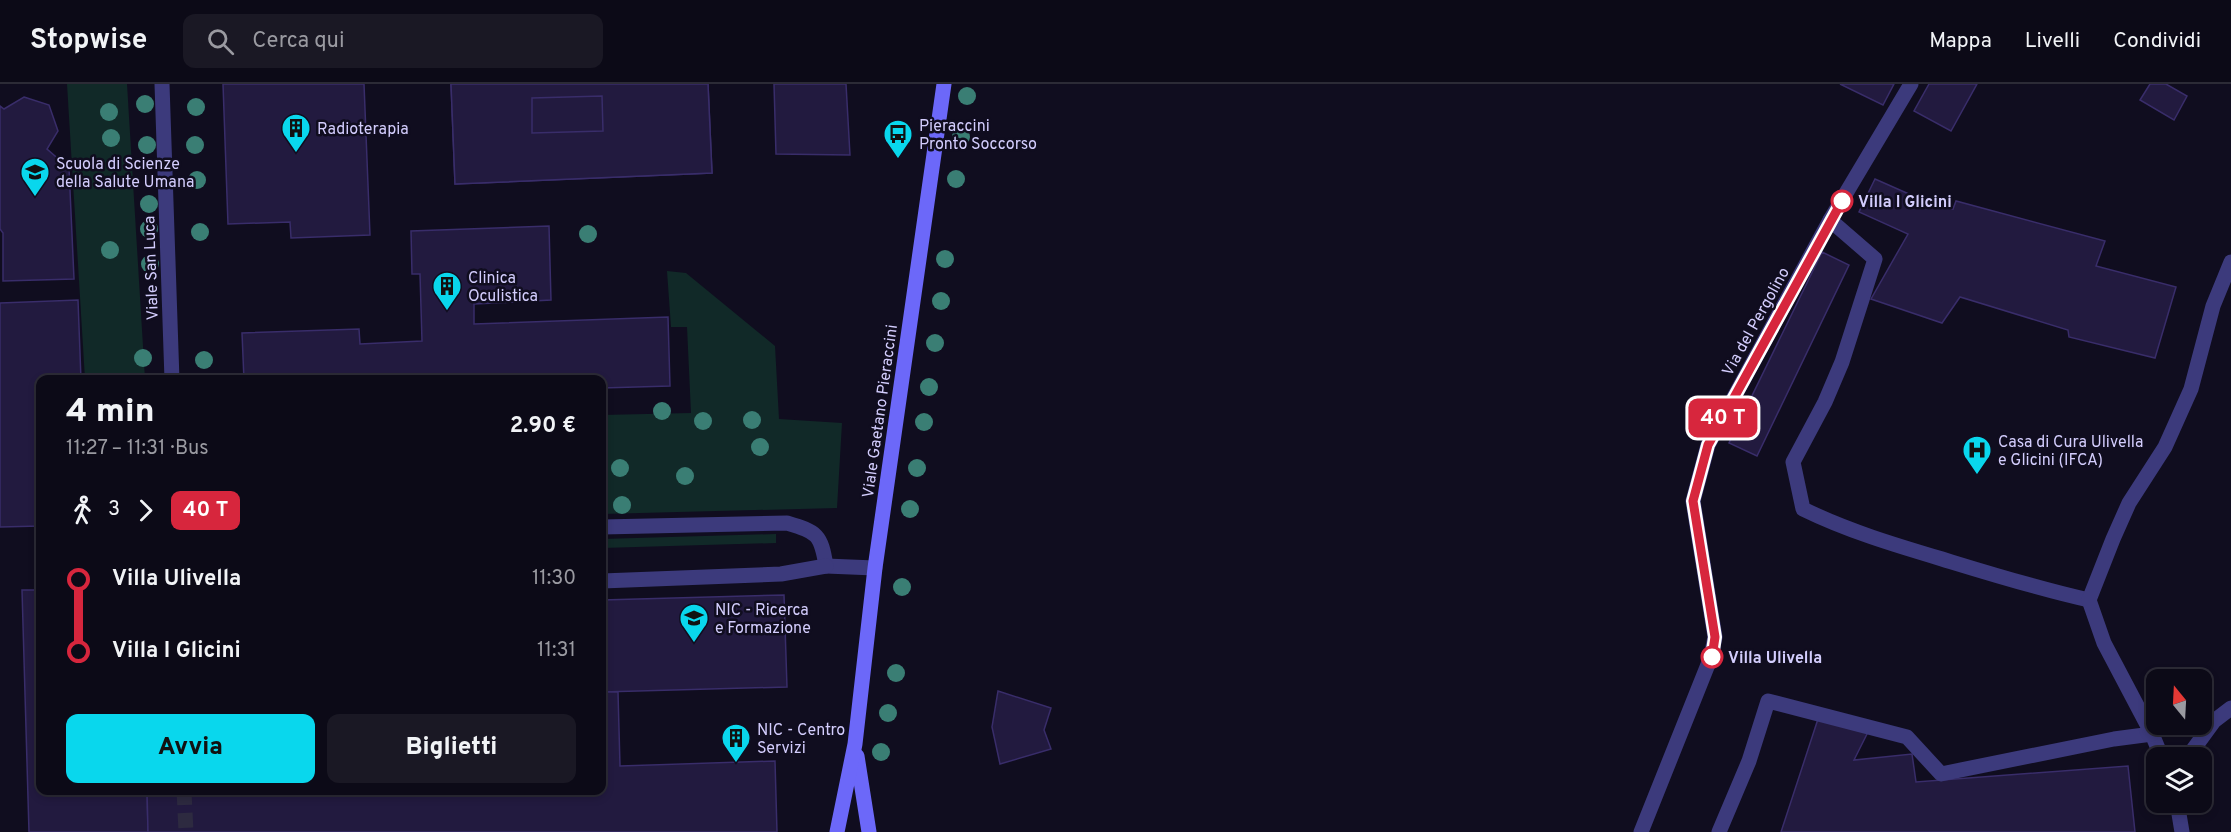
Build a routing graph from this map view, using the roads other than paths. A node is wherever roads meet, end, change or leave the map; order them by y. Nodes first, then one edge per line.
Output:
1 (162, 84) edge
2 (944, 84) edge
3 (1911, 84) edge
4 (1830, 220) junction
5 (2231, 262) edge
6 (172, 375) edge
7 (606, 528) edge
8 (826, 566) junction
9 (875, 568) junction
10 (606, 581) edge
11 (2089, 600) junction
12 (2231, 708) edge
13 (2146, 723) edge
14 (2146, 735) edge
15 (855, 744) junction
16 (2195, 747) edge
17 (2179, 813) edge
18 (838, 832) edge
19 (869, 832) edge
20 (1641, 832) edge
21 (1719, 832) edge
22 (2182, 832) edge

1 - 6 street, Viale San Luca
2 - 9 main road, Viale Gaetano Pieraccini
3 - 4 street, Via del Pergolino
4 - 11 street
4 - 20 street, Via del Pergolino
5 - 11 street
7 - 8 street
8 - 9 street
8 - 10 street
9 - 15 main road, Viale Gaetano Pieraccini
11 - 13 street
12 - 16 street
14 - 21 street
15 - 18 main road
15 - 19 main road
17 - 22 street

